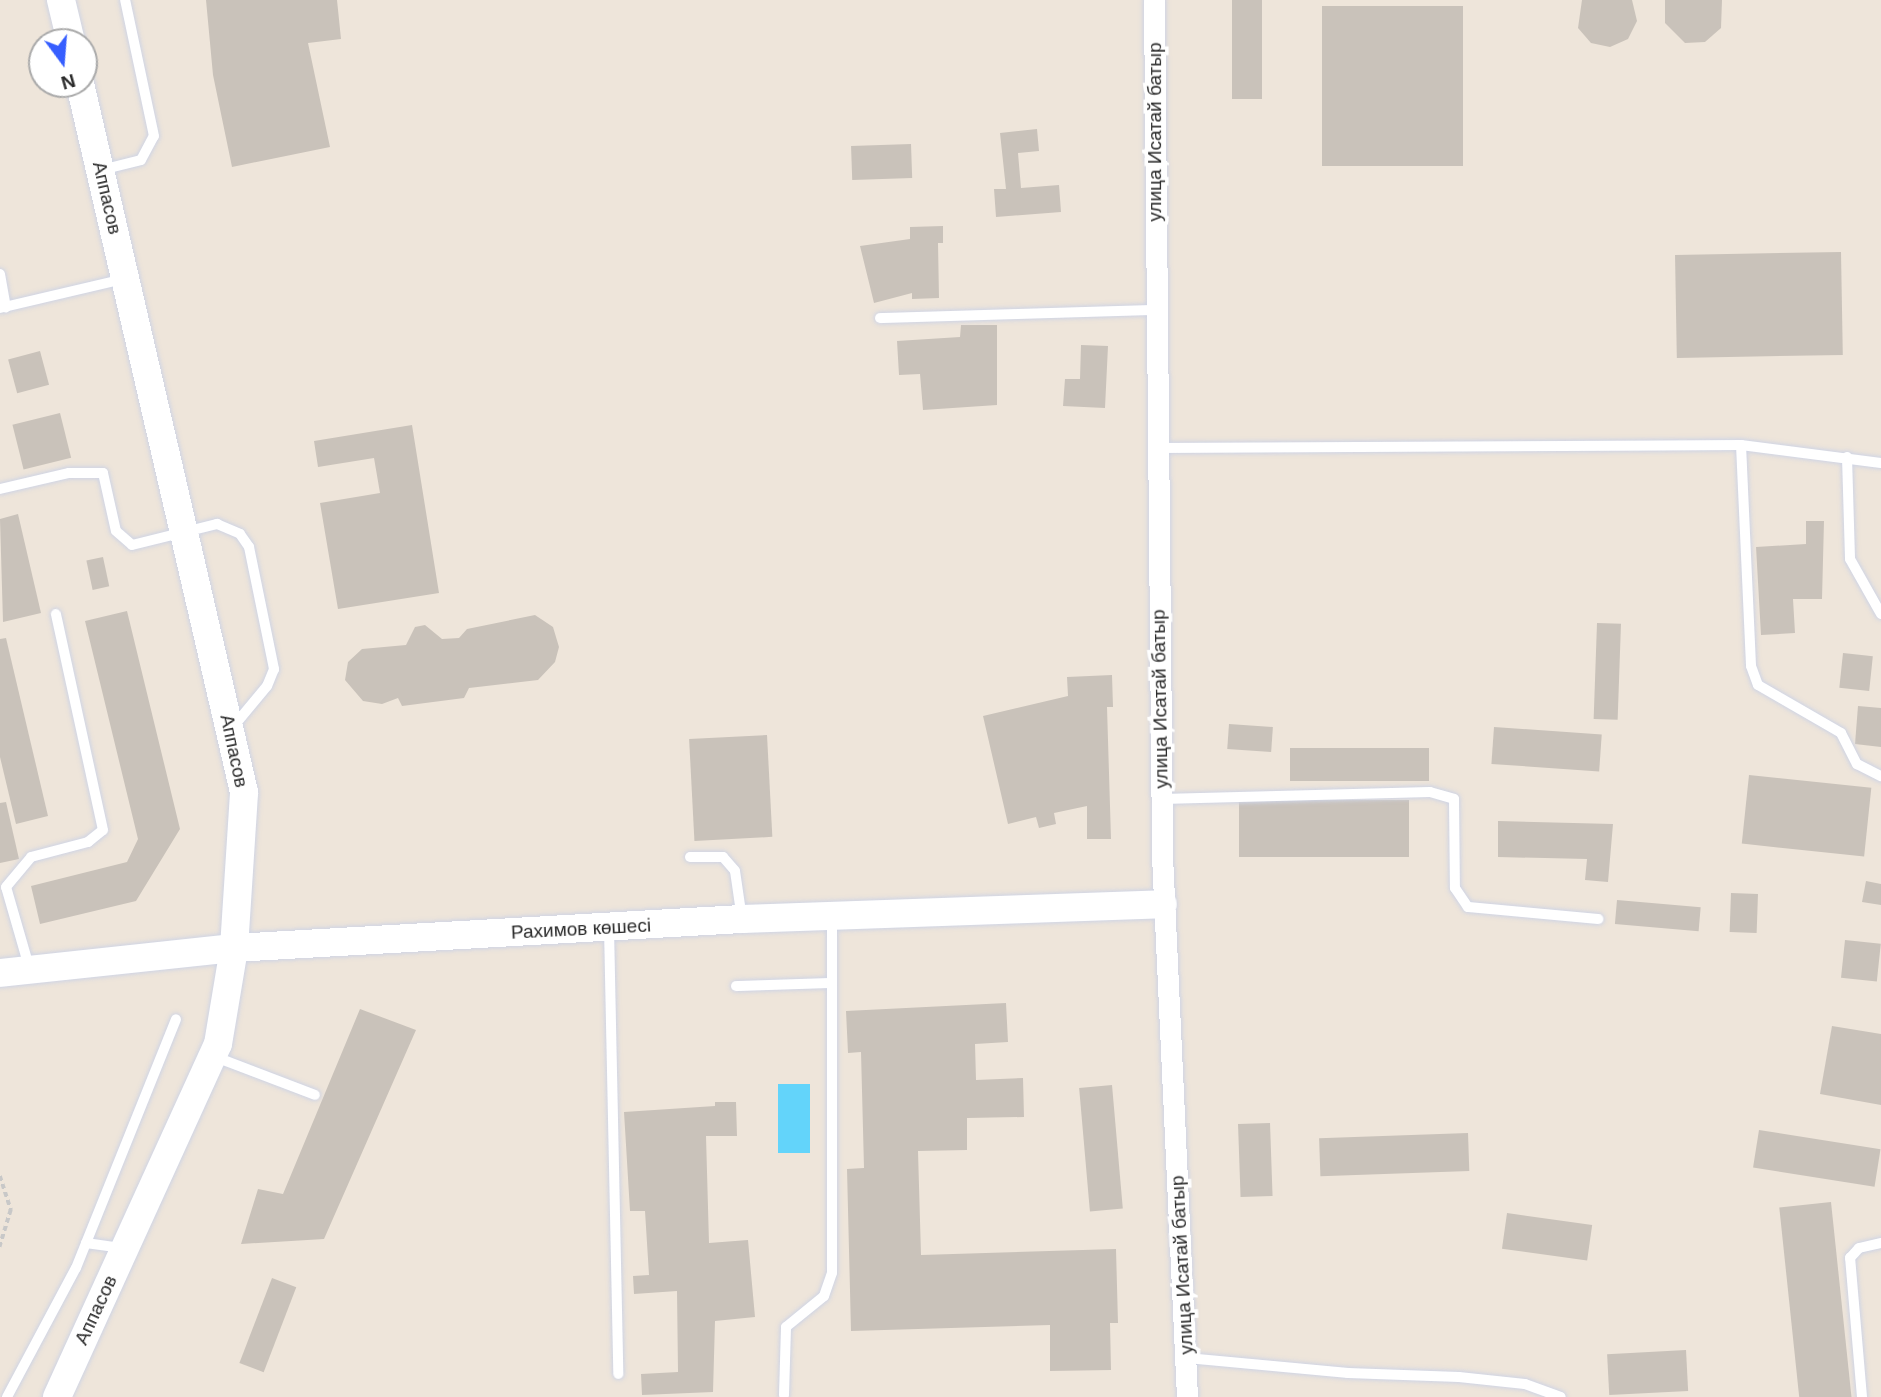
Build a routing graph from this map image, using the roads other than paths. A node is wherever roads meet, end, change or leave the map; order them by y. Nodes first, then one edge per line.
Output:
1 (61, 0) edge
2 (125, 0) edge
3 (1154, 0) edge
4 (68, 28) edge
5 (83, 98) edge
6 (101, 170) junction
7 (0, 274) edge
8 (126, 278) junction
9 (3, 308) edge
10 (1155, 310) junction
11 (880, 318) dead end
12 (1741, 445) junction
13 (1156, 448) junction
14 (1847, 457) junction
15 (1881, 463) edge
16 (0, 489) edge
17 (187, 534) junction
18 (56, 614) dead end
19 (1881, 614) edge
20 (230, 730) junction
21 (1881, 776) edge
22 (1162, 799) junction
23 (690, 857) dead end
24 (1163, 904) junction
25 (832, 915) junction
26 (743, 919) junction
27 (1598, 919) dead end
28 (609, 928) junction
29 (234, 948) junction
30 (0, 973) edge
31 (30, 973) junction
32 (832, 983) junction
33 (736, 986) dead end
34 (176, 1019) dead end
35 (213, 1056) junction
36 (315, 1095) dead end
37 (86, 1243) junction
38 (1881, 1243) edge
39 (124, 1249) junction
40 (1188, 1358) junction
41 (618, 1374) dead end
42 (784, 1395) dead end
43 (7, 1397) edge
44 (57, 1397) edge
45 (1187, 1397) edge
46 (1561, 1397) edge
47 (1862, 1397) edge

1 - 4 street
2 - 6 lane
3 - 10 street, улица Исатай батыр
5 - 6 street, Аппасов
6 - 8 street, Аппасов
7 - 9 lane
8 - 9 lane
8 - 17 street, Аппасов
10 - 11 lane
10 - 13 street, улица Исатай батыр
12 - 13 lane
12 - 14 lane
12 - 21 lane
13 - 22 street, улица Исатай батыр
14 - 15 lane
14 - 19 lane
16 - 17 lane
17 - 20 street, Аппасов
17 - 20 lane
18 - 31 lane
20 - 29 street, Аппасов
22 - 24 street, улица Исатай батыр
22 - 27 lane
23 - 26 lane
24 - 25 street, Рахимов көшесі
24 - 40 street, улица Исатай батыр
25 - 26 street, Рахимов көшесі
25 - 32 lane
26 - 28 street, Рахимов көшесі
28 - 29 street, Рахимов көшесі
28 - 41 lane
29 - 31 street, Рахимов көшесі
29 - 35 street, Аппасов
30 - 31 street, Рахимов көшесі
32 - 33 lane
32 - 42 lane
34 - 37 lane
35 - 36 lane
35 - 39 street, Аппасов
37 - 39 lane
37 - 43 lane
38 - 47 lane
39 - 44 street, Аппасов
40 - 45 street, улица Исатай батыр
40 - 46 lane

